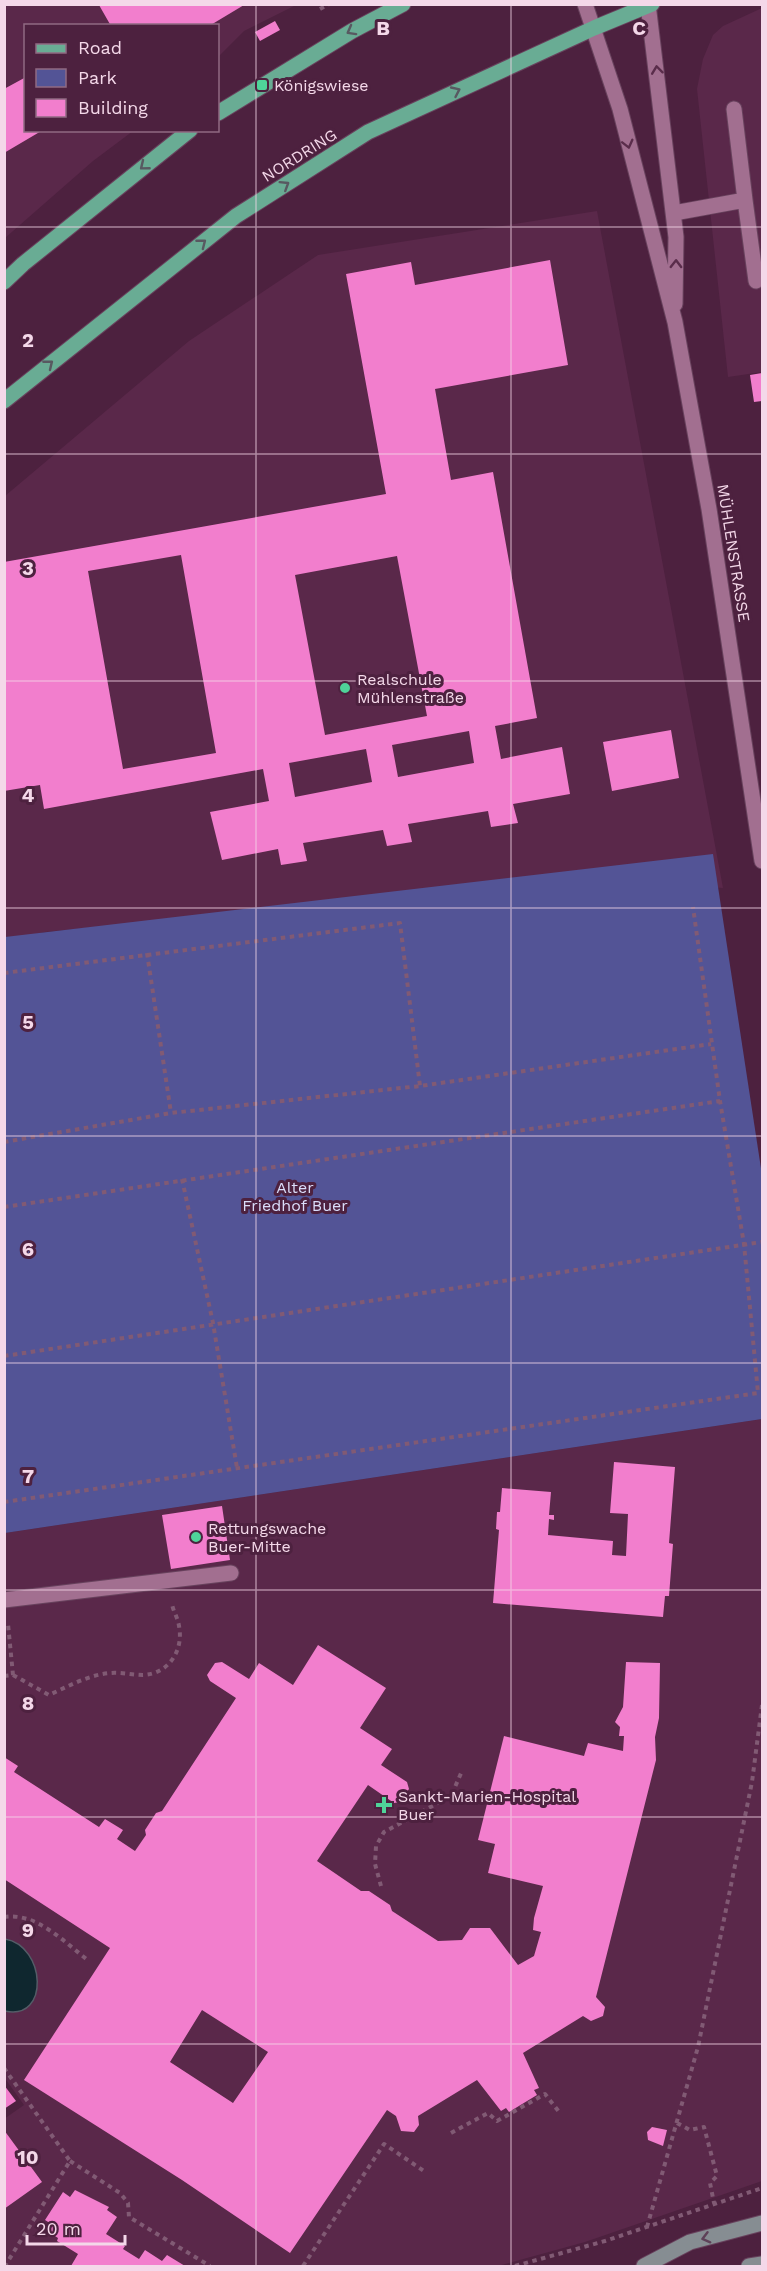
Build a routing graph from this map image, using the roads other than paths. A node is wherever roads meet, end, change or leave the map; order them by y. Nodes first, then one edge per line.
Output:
1 (403, 4) edge
2 (585, 4) edge
3 (650, 5) edge
4 (594, 28) junction
5 (734, 109) dead end
6 (219, 112) edge
7 (188, 132) edge
8 (745, 200) junction
9 (674, 213) junction
10 (756, 281) dead end
11 (4, 282) edge
12 (675, 322) junction
13 (4, 401) edge
14 (760, 829) edge
15 (762, 861) edge
16 (231, 1573) dead end
17 (5, 1600) edge
18 (762, 2223) edge
19 (762, 2264) edge
20 (644, 2266) edge
21 (748, 2266) edge

1 -> 6 main road
2 - 4 street, MÜHLENSTRASSE
3 - 4 main road, NORDRING
9 -> 3 street, MÜHLENSTRASSE
4 -> 12 street, MÜHLENSTRASSE
13 -> 4 main road, NORDRING
5 - 8 street
7 -> 11 main road
8 - 9 street
8 - 10 street
12 -> 9 street, MÜHLENSTRASSE
12 - 14 street, MÜHLENSTRASSE
14 - 15 street, MÜHLENSTRASSE
16 - 17 street
18 -> 20 street
19 - 21 street

